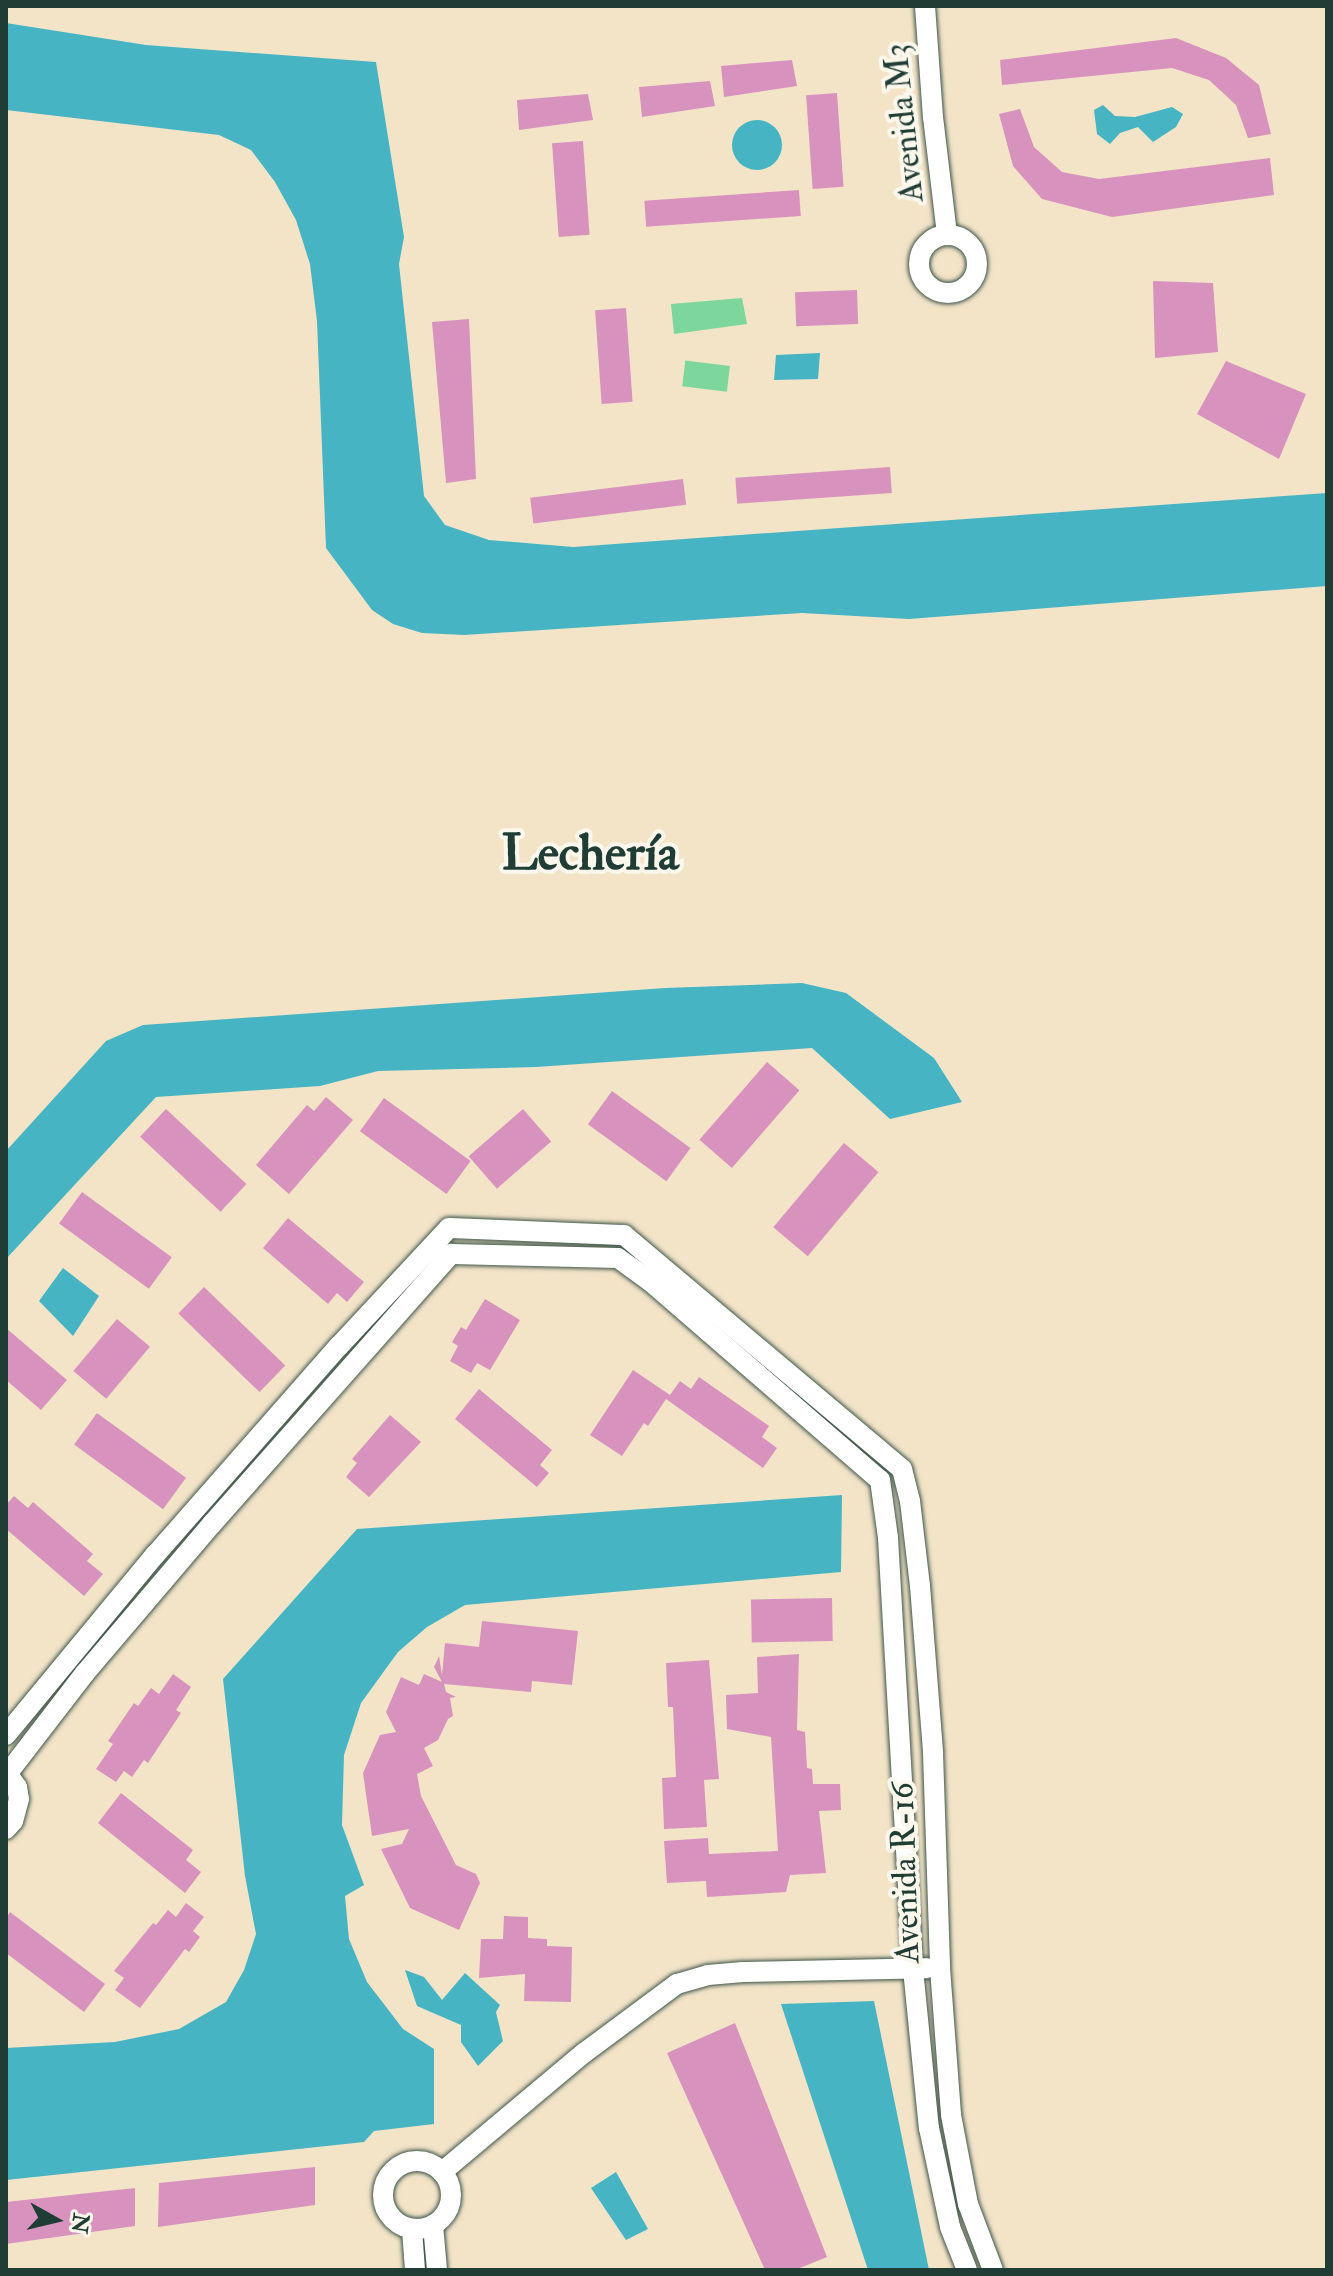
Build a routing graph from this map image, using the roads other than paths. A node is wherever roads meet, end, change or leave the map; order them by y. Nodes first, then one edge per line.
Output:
1 (925, 6) edge
2 (947, 235) dead end
3 (248, 1449) junction
4 (265, 1463) junction
5 (902, 1469) junction
6 (880, 1480) junction
7 (6, 1735) edge
8 (7, 1772) edge
9 (6, 1829) edge
10 (940, 1968) junction
11 (913, 1969) junction
12 (442, 2172) junction
13 (422, 2227) junction
14 (415, 2270) edge
15 (437, 2270) edge
16 (967, 2270) edge
17 (993, 2270) edge

1 - 2 street, Avenida M3
3 - 4 street
3 - 5 street
3 - 7 street
4 - 6 street
4 - 8 street
5 - 6 street
5 - 10 street, Avenida R-16
6 - 11 street, Avenida R-16
8 - 9 street
10 - 11 street
10 - 17 street, Avenida R-16
11 - 12 street
11 - 16 street, Avenida R-16
12 - 13 street
12 - 13 street
13 - 14 street
13 - 15 street

